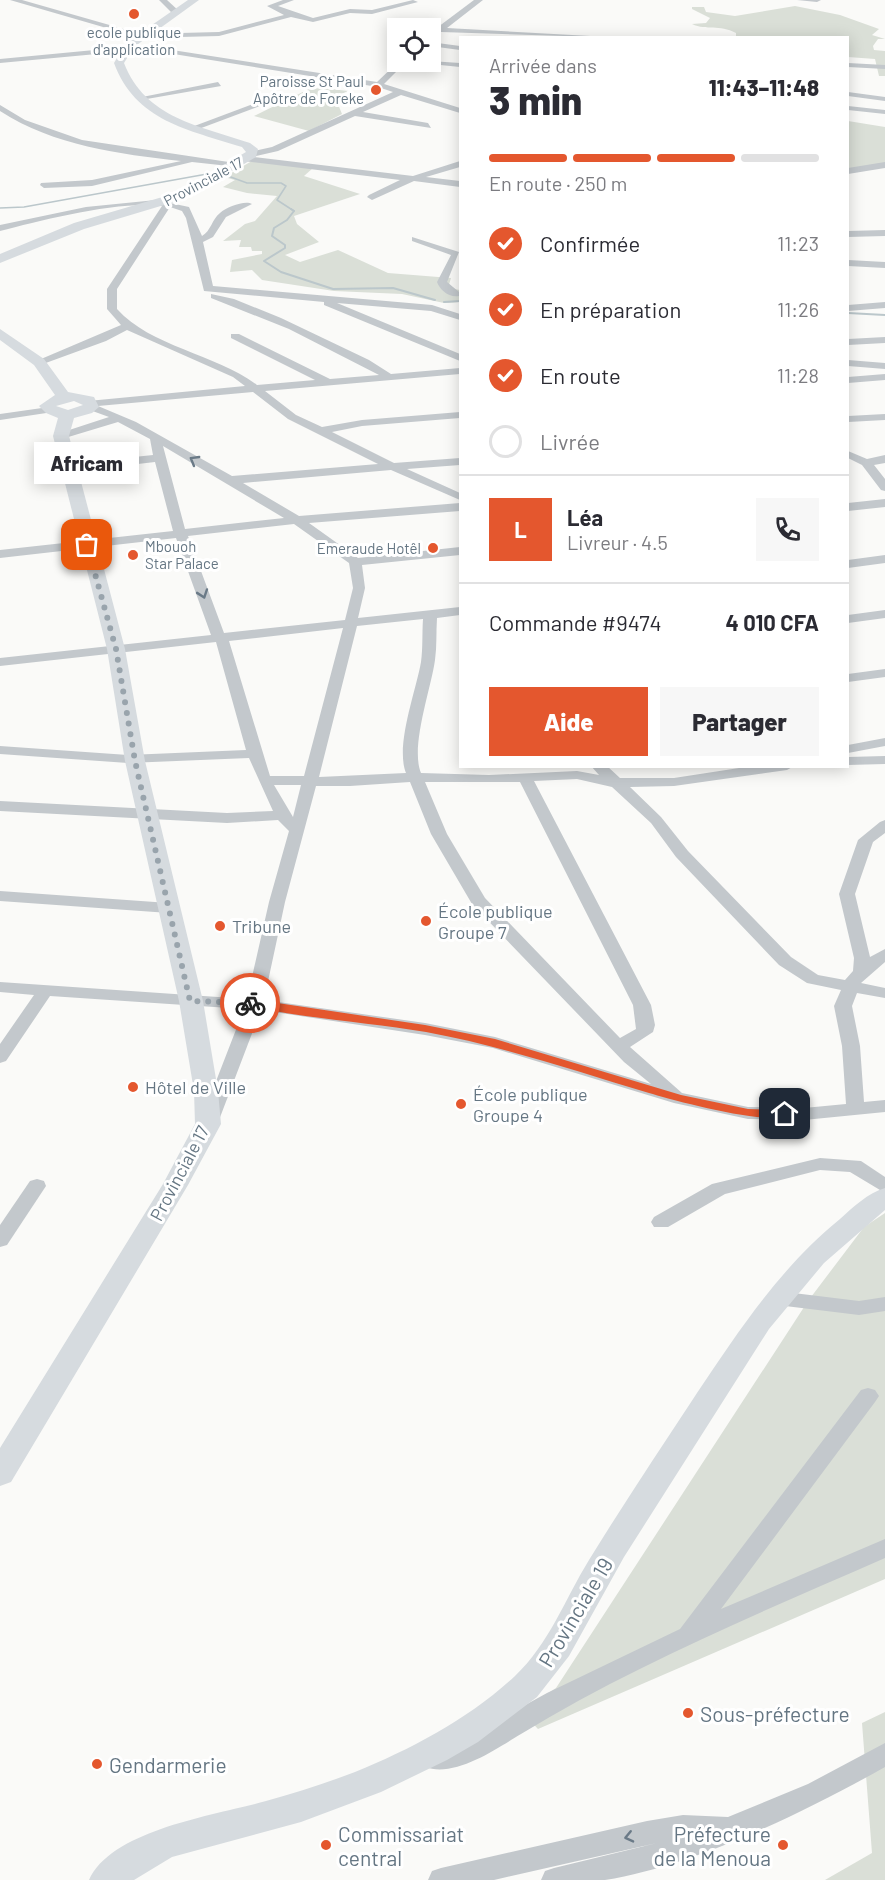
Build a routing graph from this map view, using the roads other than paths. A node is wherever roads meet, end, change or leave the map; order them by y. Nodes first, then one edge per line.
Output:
1 (14, 0) edge
2 (163, 0) edge
3 (194, 0) edge
4 (290, 0) edge
5 (479, 0) edge
6 (801, 0) edge
7 (817, 0) edge
8 (414, 2) dead end
9 (176, 12) junction
10 (291, 15) junction
11 (441, 29) edge
12 (441, 30) edge
13 (141, 36) junction
14 (545, 36) edge
15 (441, 45) edge
16 (128, 47) junction
17 (459, 48) edge
18 (0, 61) edge
19 (441, 64) edge
20 (459, 65) edge
21 (849, 65) edge
22 (885, 67) edge
23 (392, 72) edge
24 (218, 84) dead end
25 (379, 85) junction
26 (402, 91) junction
27 (849, 94) edge
28 (141, 98) junction
29 (885, 99) edge
30 (256, 106) dead end
31 (0, 107) edge
32 (849, 108) edge
33 (459, 111) edge
34 (885, 112) edge
35 (354, 113) junction
36 (428, 126) dead end
37 (193, 128) junction
38 (245, 159) junction
39 (198, 160) junction
40 (459, 165) edge
41 (885, 165) edge
42 (849, 171) edge
43 (414, 179) junction
44 (459, 184) edge
45 (44, 185) dead end
46 (372, 197) dead end
47 (167, 203) junction
48 (247, 204) dead end
49 (0, 228) edge
50 (885, 233) edge
51 (849, 234) edge
52 (415, 239) dead end
53 (198, 241) junction
54 (0, 259) edge
55 (849, 263) edge
56 (885, 265) edge
57 (208, 289) junction
58 (458, 294) edge
59 (307, 296) junction
60 (885, 305) edge
61 (432, 308) junction
62 (849, 308) edge
63 (459, 317) edge
64 (127, 326) junction
65 (0, 333) edge
66 (236, 336) dead end
67 (885, 340) edge
68 (849, 342) edge
69 (459, 358) edge
70 (39, 362) junction
71 (849, 363) edge
72 (885, 366) edge
73 (459, 371) edge
74 (885, 377) edge
75 (390, 378) junction
76 (849, 380) edge
77 (328, 382) junction
78 (254, 388) junction
79 (92, 405) junction
80 (60, 407) junction
81 (459, 415) edge
82 (0, 417) edge
83 (885, 417) edge
84 (117, 418) junction
85 (849, 419) edge
86 (320, 431) junction
87 (62, 436) junction
88 (156, 438) junction
89 (849, 454) edge
90 (159, 458) junction
91 (885, 459) edge
92 (459, 461) edge
93 (866, 463) junction
94 (849, 465) edge
95 (393, 467) junction
96 (69, 468) junction
97 (230, 480) junction
98 (885, 486) edge
99 (459, 496) edge
100 (885, 502) edge
101 (459, 507) edge
102 (849, 507) edge
103 (885, 510) edge
104 (849, 513) edge
105 (300, 520) junction
106 (182, 534) junction
107 (87, 545) junction
108 (459, 551) edge
109 (0, 554) edge
110 (459, 559) edge
111 (885, 559) edge
112 (849, 564) edge
113 (356, 566) junction
114 (459, 611) edge
115 (885, 614) edge
116 (430, 615) junction
117 (849, 619) edge
118 (351, 622) junction
119 (218, 636) junction
120 (116, 649) junction
121 (0, 662) edge
122 (885, 673) edge
123 (849, 678) edge
124 (885, 742) edge
125 (849, 749) edge
126 (0, 750) edge
127 (256, 753) junction
128 (885, 760) edge
129 (135, 761) junction
130 (849, 761) edge
131 (600, 768) edge
132 (773, 768) edge
133 (414, 777) junction
134 (525, 778) junction
135 (266, 780) junction
136 (310, 782) junction
137 (615, 783) junction
138 (0, 806) edge
139 (148, 815) junction
140 (282, 815) junction
141 (885, 825) edge
142 (296, 830) junction
143 (0, 896) edge
144 (169, 908) junction
145 (885, 954) edge
146 (861, 970) junction
147 (0, 987) edge
148 (851, 988) junction
149 (45, 991) junction
150 (885, 993) edge
151 (190, 1001) junction
152 (255, 1003) junction
153 (618, 1046) junction
154 (0, 1057) edge
155 (680, 1099) junction
156 (885, 1106) edge
157 (855, 1109) junction
158 (208, 1124) junction
159 (37, 1186) dead end
160 (885, 1186) edge
161 (885, 1197) edge
162 (661, 1221) dead end
163 (0, 1240) edge
164 (777, 1298) junction
165 (885, 1304) edge
166 (868, 1396) dead end
167 (0, 1474) edge
168 (885, 1548) edge
169 (688, 1636) junction
170 (885, 1754) edge
171 (407, 1764) junction
172 (729, 1828) junction
173 (486, 1875) edge
174 (107, 1880) edge
175 (441, 1880) edge
176 (554, 1880) edge

1 - 13 street
2 - 9 street
3 - 9 main road
4 - 10 street
5 - 11 street
6 - 7 street
8 - 10 street
9 - 13 main road
10 - 13 street
12 - 14 street
13 - 16 main road
15 - 17 street
16 - 18 street
16 - 25 street
16 - 28 main road, Provinciale 17
19 - 20 street
21 - 22 street
23 - 25 street
24 - 28 street
25 - 26 street
26 - 33 street
26 - 35 street
27 - 29 street
28 - 37 main road, Provinciale 17
30 - 37 street
31 - 39 street
32 - 34 street
35 - 36 street
35 - 38 street
37 - 38 main road, Provinciale 17
38 - 39 street
38 - 43 street
38 - 47 main road, Provinciale 17
39 - 45 street
40 - 43 street
41 - 42 street
43 - 44 street
43 - 46 street
47 - 49 street
47 - 53 street
47 - 54 main road, Provinciale 17
47 - 64 street
48 - 53 street
50 - 51 street
52 - 58 street
53 - 57 street
55 - 56 street
57 - 59 street
57 - 75 street
58 - 61 street
59 - 61 street
59 - 69 street
60 - 62 street
61 - 63 street
64 - 70 street
64 - 78 street
65 - 70 main road
66 - 77 street
67 - 68 street
70 - 80 main road
71 - 72 street
73 - 75 street
74 - 76 street
75 - 77 street
77 - 78 street
78 - 79 street
78 - 86 street
79 - 80 main road
79 - 84 street
80 - 82 street
80 - 87 main road, Provinciale 17
81 - 86 street
83 - 85 street
84 - 87 street
84 - 88 street
86 - 95 street
87 - 96 main road, Provinciale 17
88 - 90 street
97 -> 88 street
89 - 93 street
90 - 96 street
90 - 106 street
91 - 93 street
92 - 95 street
93 - 94 street
93 - 98 street
95 - 97 street
95 - 99 street
96 - 107 main road, Provinciale 17
97 - 105 street
100 - 102 street
101 - 105 street
103 - 104 street
105 - 106 street
105 - 113 street
106 - 107 street
106 -> 119 street
107 - 109 street
107 - 120 main road, Provinciale 17
108 - 113 street
110 - 113 street
111 - 112 street
113 - 118 street
114 - 116 street
115 - 117 street
116 - 118 street
116 - 133 street
118 - 119 street
118 - 136 street
119 - 120 street
119 - 127 street
120 - 121 street
120 - 129 main road, Provinciale 17
122 - 123 street
124 - 125 street
126 - 129 street
127 - 129 street
127 - 135 street
128 - 130 street
129 - 139 main road, Provinciale 17
131 - 137 street
132 - 137 street
133 - 134 street
133 - 136 street
133 - 153 street
134 - 137 street
134 - 153 street
135 - 136 street
135 - 140 street
136 - 142 street
137 - 148 street
138 - 139 street
139 - 140 street
139 - 144 main road, Provinciale 17
140 - 142 street
141 - 146 street
142 - 152 street
143 - 144 street
144 - 151 main road, Provinciale 17
145 - 146 street
146 - 148 street
147 - 149 street
148 - 150 street
148 - 157 street
149 - 151 street
149 - 154 street
151 - 152 street
151 - 158 main road, Provinciale 17
152 - 155 street
152 - 158 street
153 - 155 street
155 - 157 street
156 - 157 street
158 - 167 main road, Provinciale 17
159 - 163 street
160 - 162 street
161 - 164 main road, Provinciale 19
164 - 165 street
164 - 171 main road, Provinciale 19
166 - 169 street
168 - 169 street
169 - 171 street
170 - 172 street
171 - 174 main road, Provinciale 19
172 -> 173 street
172 - 176 street
173 - 175 street

